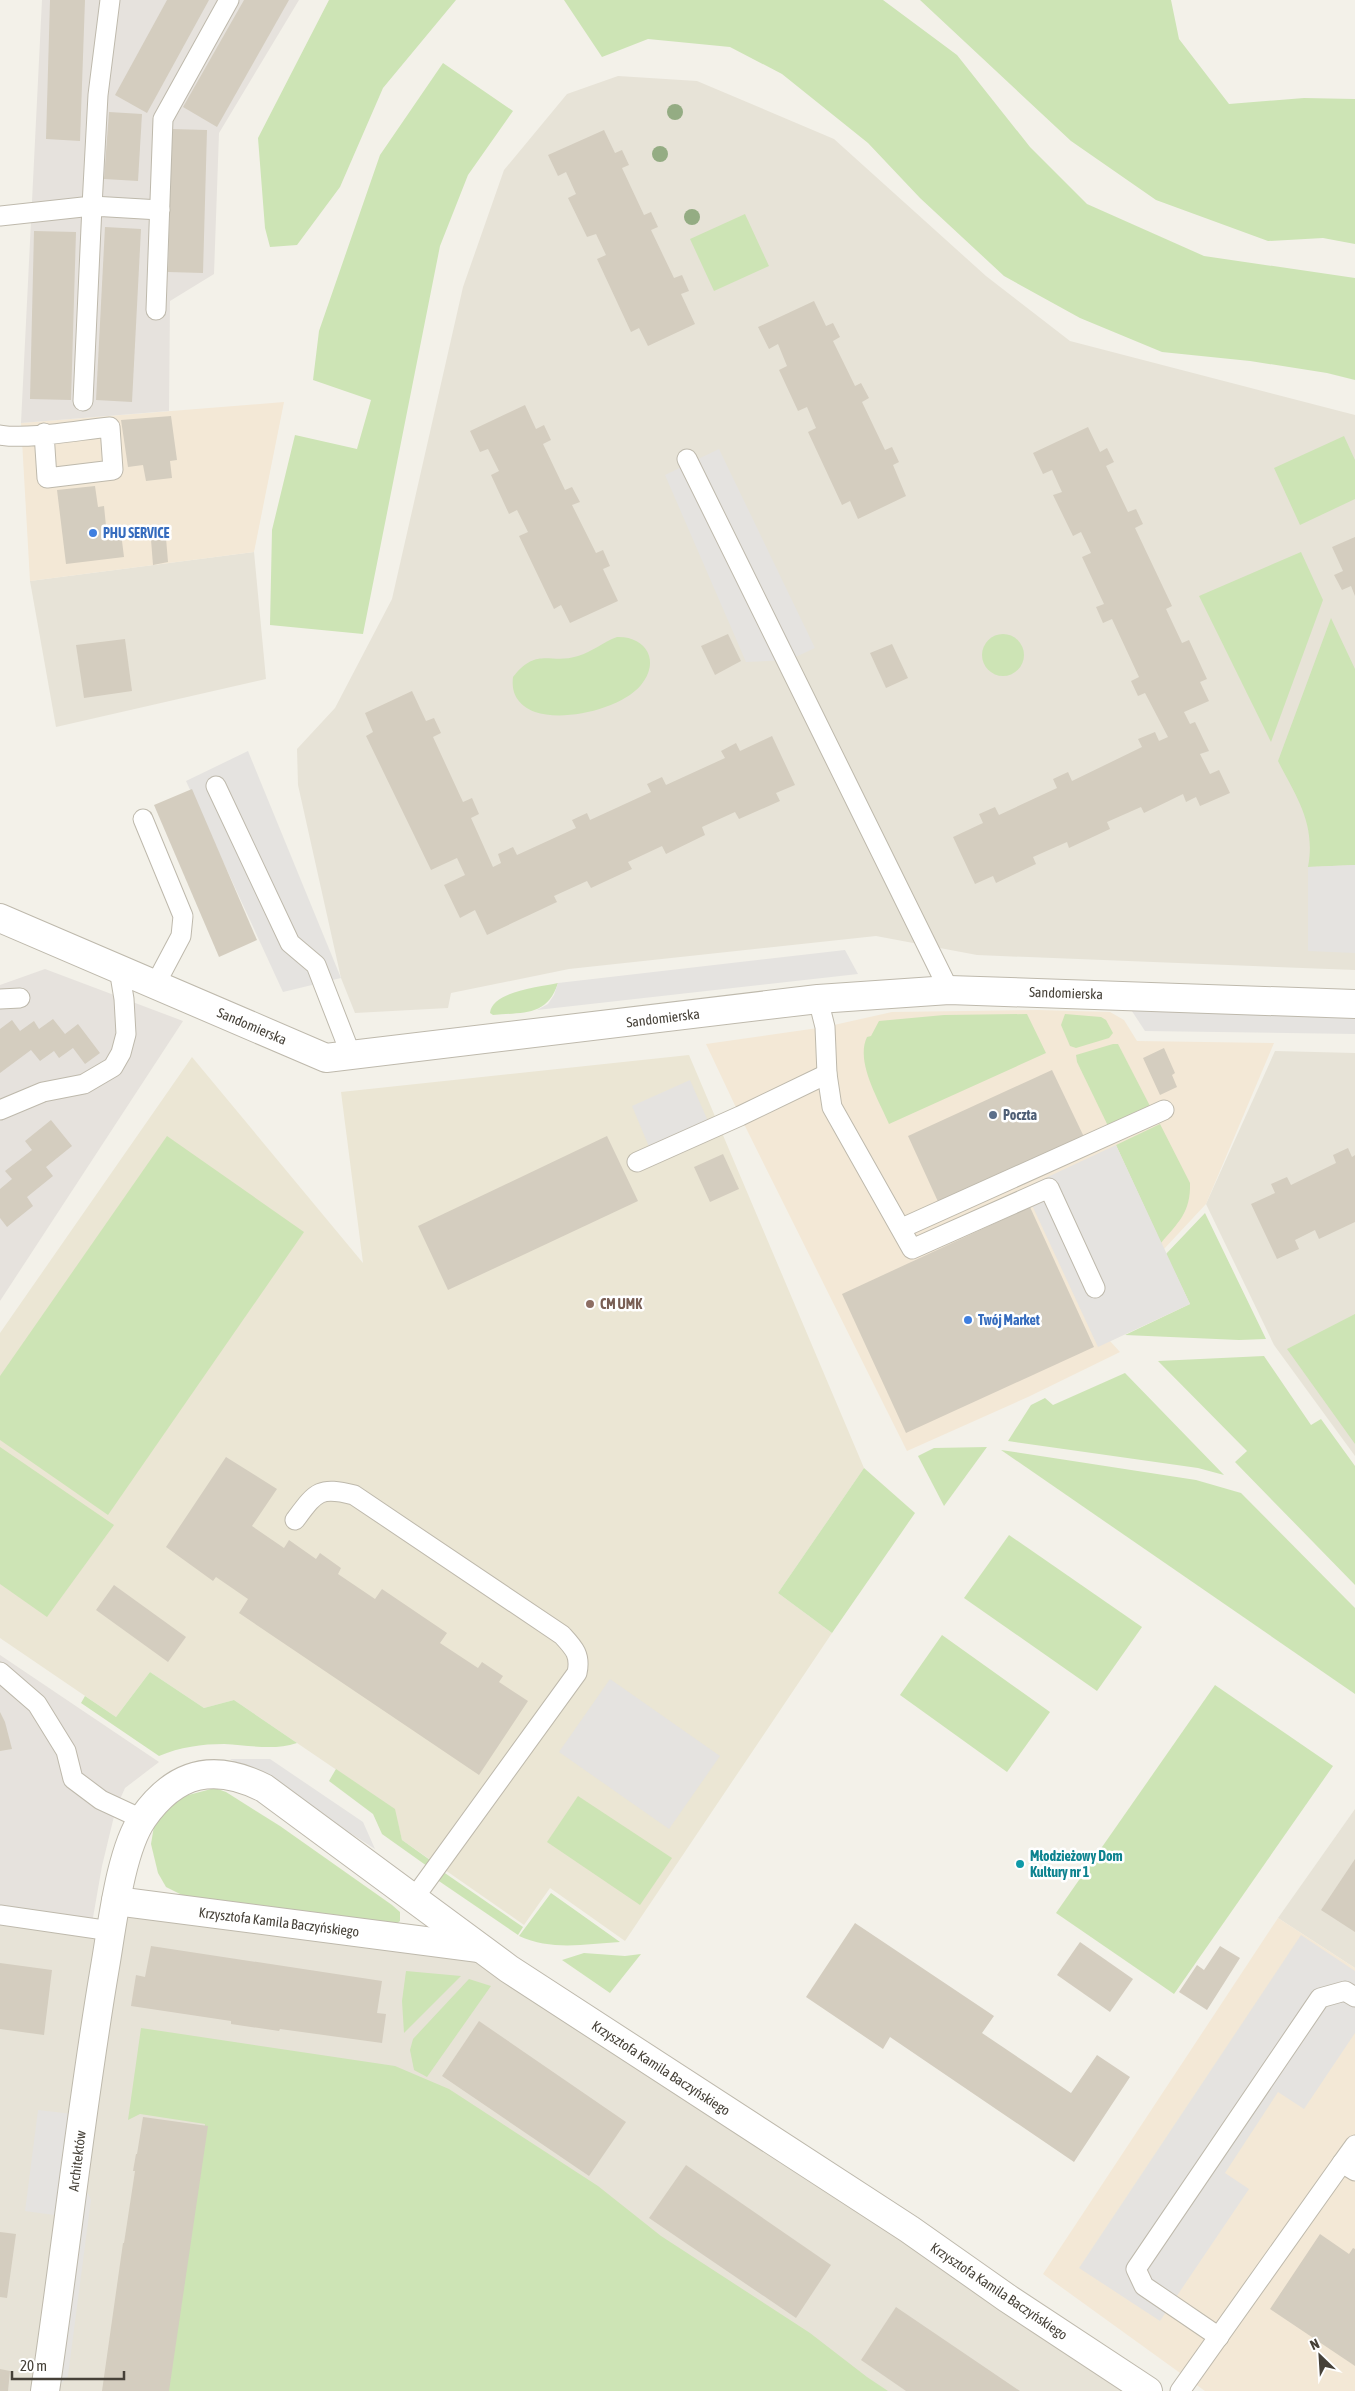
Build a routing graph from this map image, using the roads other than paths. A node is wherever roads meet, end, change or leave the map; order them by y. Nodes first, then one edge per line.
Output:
1 (110, 0) edge
2 (229, 0) edge
3 (92, 206) junction
4 (160, 210) junction
5 (0, 216) edge
6 (156, 310) dead end
7 (83, 401) dead end
8 (44, 433) dead end
9 (0, 435) edge
10 (687, 460) dead end
11 (216, 786) dead end
12 (143, 819) dead end
13 (0, 918) edge
14 (119, 969) junction
15 (155, 985) junction
16 (949, 990) junction
17 (20, 998) dead end
18 (818, 999) junction
19 (0, 1000) edge
20 (1355, 1004) edge
21 (352, 1055) junction
22 (827, 1074) junction
23 (0, 1110) edge
24 (1164, 1110) dead end
25 (637, 1162) dead end
26 (902, 1228) junction
27 (1095, 1288) dead end
28 (295, 1520) dead end
29 (0, 1672) edge
30 (142, 1819) junction
31 (414, 1898) junction
32 (116, 1901) junction
33 (0, 1916) edge
34 (111, 1931) junction
35 (483, 1949) junction
36 (1355, 1997) edge
37 (1355, 2144) edge
38 (1349, 2167) edge
39 (1219, 2337) junction
40 (45, 2391) edge
41 (1148, 2391) edge
42 (1180, 2391) edge

1 - 3 lane
2 - 4 lane
3 - 4 lane
3 - 5 lane
3 - 7 lane
4 - 6 lane
8 - 9 lane
10 - 16 lane
11 - 21 lane
12 - 15 lane
13 - 14 street, Sandomierska
14 - 15 street, Sandomierska
14 - 23 lane
15 - 21 street, Sandomierska
16 - 18 street, Sandomierska
16 - 20 street, Sandomierska
17 - 19 lane
18 - 21 street, Sandomierska
18 - 22 lane
22 - 25 lane
22 - 26 lane
24 - 26 lane
26 - 27 lane
28 - 31 lane
29 - 30 lane
30 - 31 street, Architektów
30 - 32 street, Architektów
31 - 35 street, Architektów
32 - 34 street, Architektów
32 - 35 street, Krzysztofa Kamila Baczyńskiego
33 - 34 lane
34 - 40 street, Architektów
35 - 41 street, Krzysztofa Kamila Baczyńskiego
36 - 39 lane
37 - 38 lane
38 - 39 lane
39 - 42 lane

